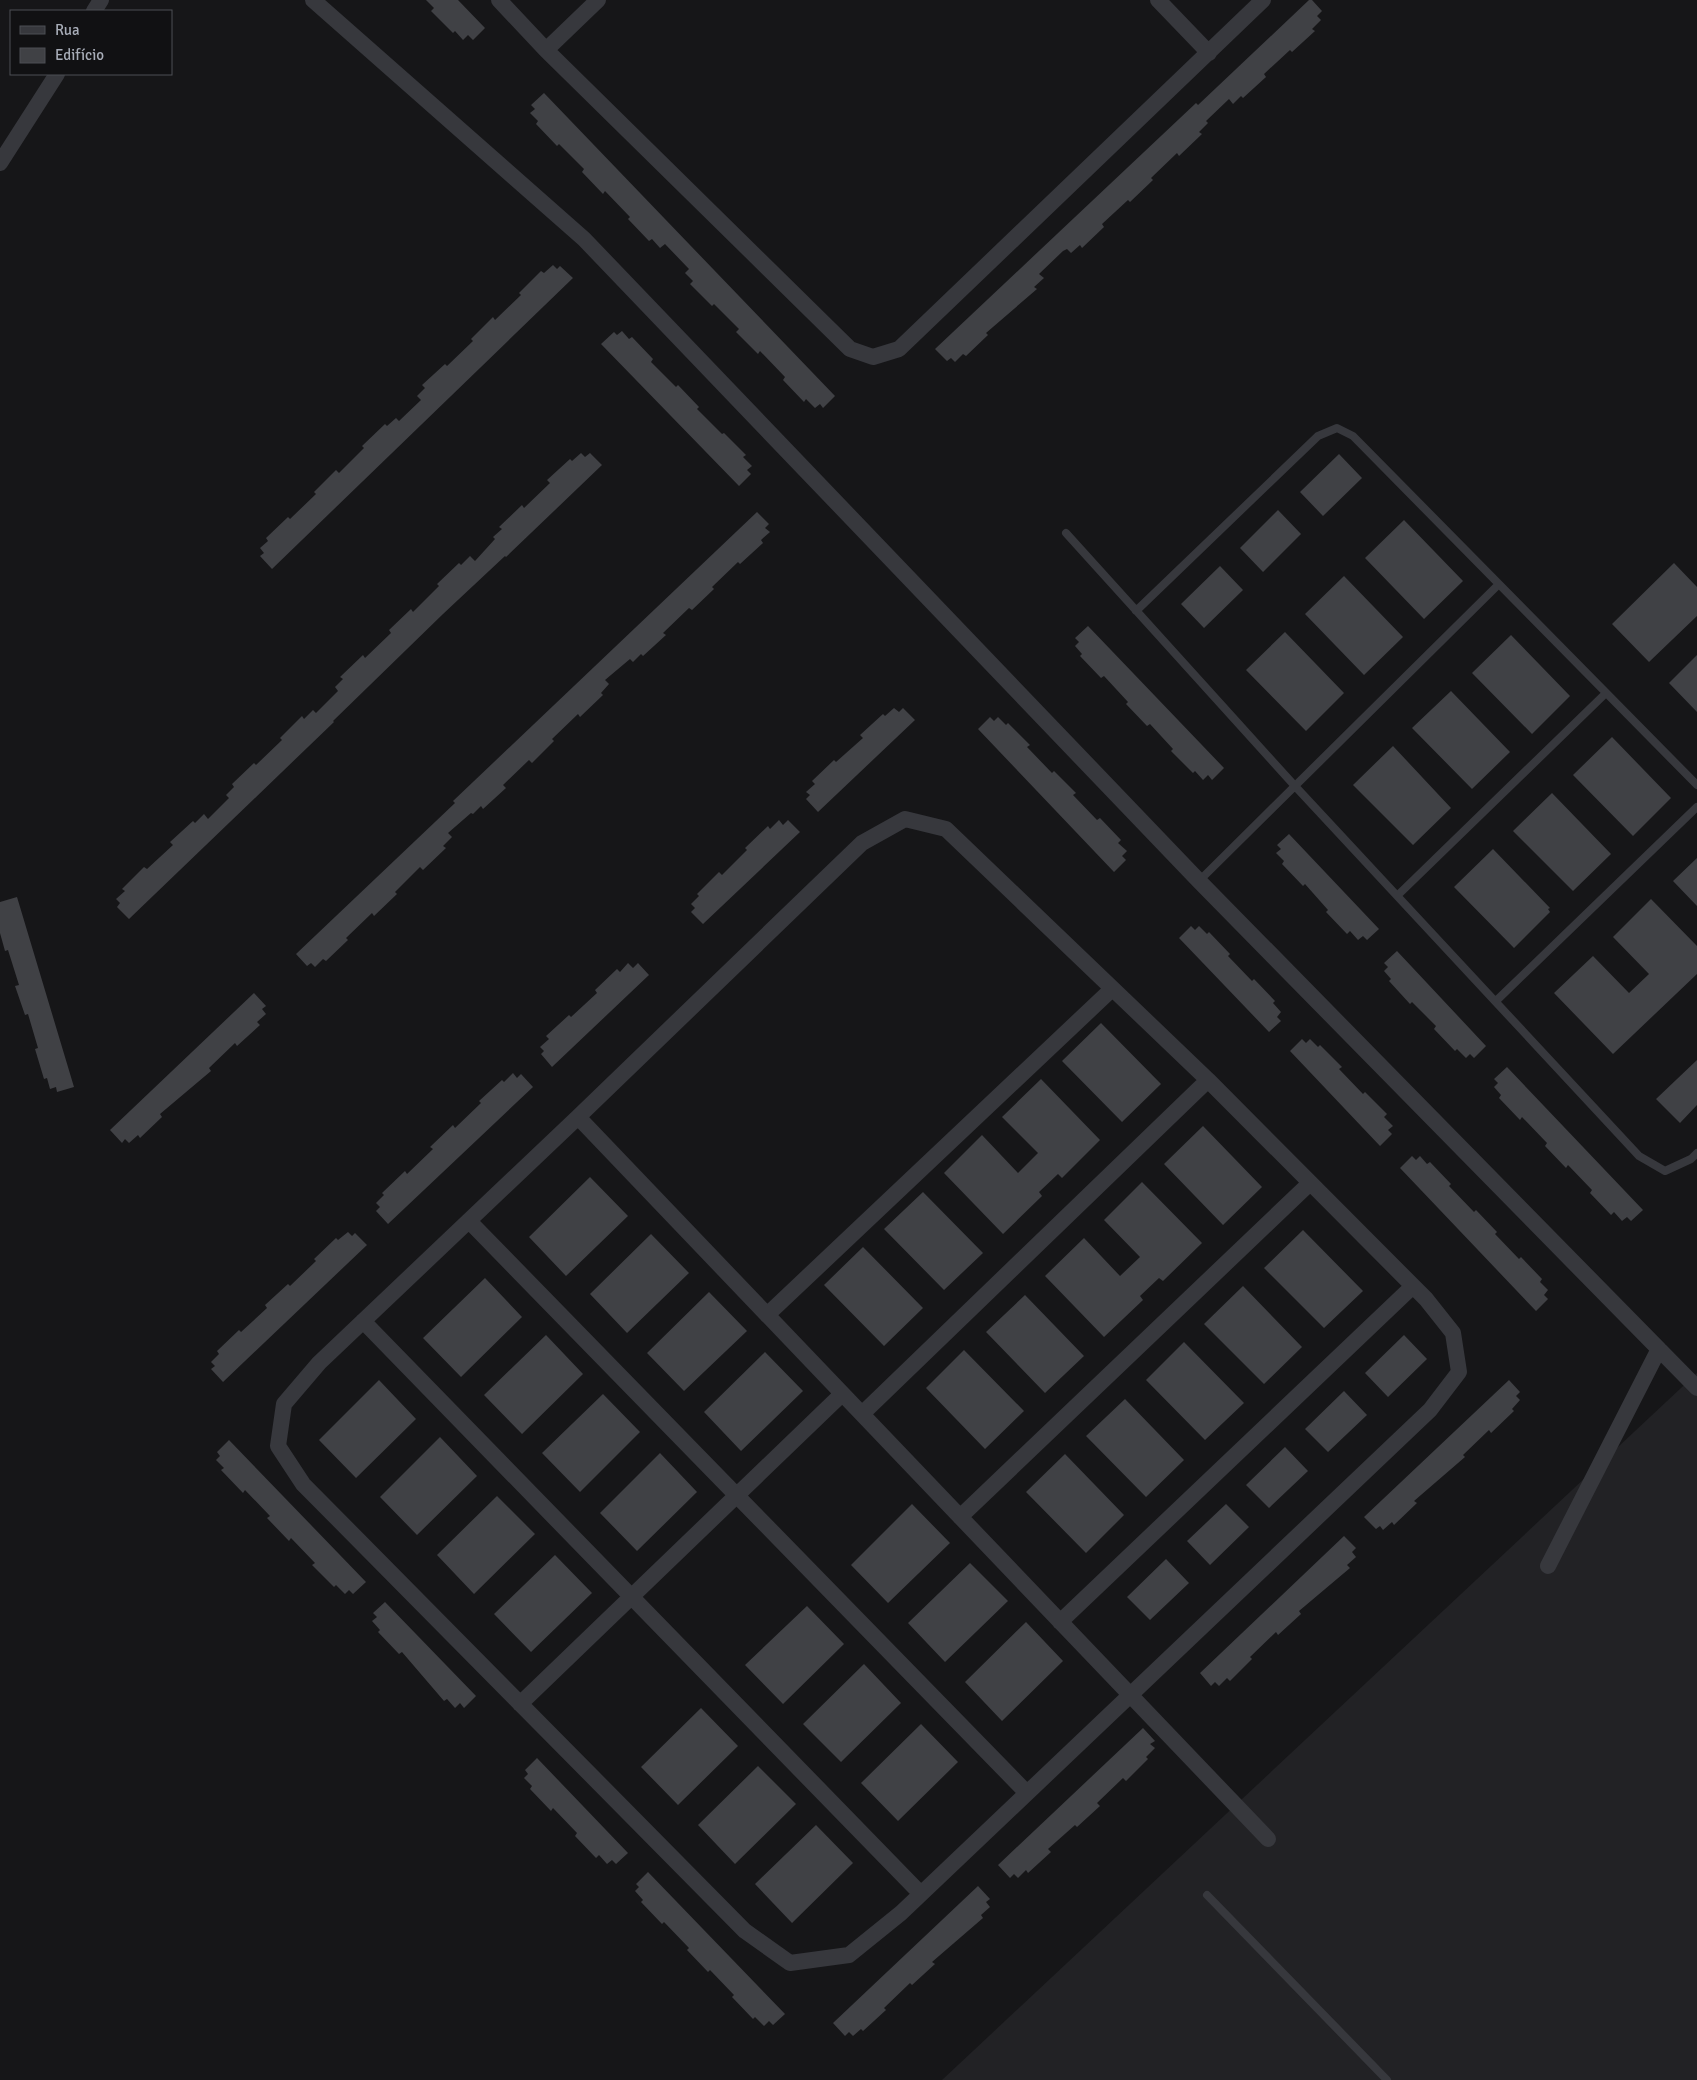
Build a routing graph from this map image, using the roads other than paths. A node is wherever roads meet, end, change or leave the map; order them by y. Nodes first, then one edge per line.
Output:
1 (313, 0) edge
2 (499, 0) edge
3 (598, 0) edge
4 (1158, 0) edge
5 (1263, 0) edge
6 (546, 50) junction
7 (1209, 53) junction
8 (56, 75) edge
9 (0, 163) edge
10 (1066, 533) dead end
11 (1499, 584) junction
12 (1136, 611) junction
13 (1606, 693) junction
14 (1697, 785) edge
15 (1294, 786) junction
16 (1697, 807) edge
17 (1199, 881) junction
18 (1398, 895) junction
19 (1112, 989) junction
20 (1496, 1001) junction
21 (1208, 1080) junction
22 (578, 1118) junction
23 (1697, 1153) edge
24 (1310, 1183) junction
25 (469, 1221) junction
26 (1413, 1286) junction
27 (767, 1315) junction
28 (363, 1321) junction
29 (1659, 1349) junction
30 (1697, 1388) edge
31 (842, 1394) junction
32 (862, 1414) junction
33 (736, 1496) junction
34 (960, 1517) junction
35 (1548, 1566) dead end
36 (632, 1596) junction
37 (1060, 1622) junction
38 (1130, 1695) junction
39 (520, 1704) junction
40 (1026, 1793) junction
41 (1268, 1839) dead end
42 (921, 1894) junction
43 (1207, 1895) dead end
44 (1387, 2080) edge

1 - 17 street
2 - 6 street
3 - 6 street
4 - 7 street
5 - 7 street
6 - 7 street
8 - 9 street
10 - 12 lane
11 - 12 lane
11 - 13 lane
11 - 15 lane
12 - 15 lane
13 - 14 lane
13 - 18 lane
15 - 17 lane
15 - 18 lane
16 - 20 lane
17 - 29 street
18 - 20 lane
19 - 21 street
19 - 22 street
19 - 27 street
20 - 23 lane
21 - 24 street
21 - 32 street
22 - 25 street
22 - 27 street
24 - 26 street
24 - 34 street
25 - 28 street
25 - 33 street
26 - 37 street
26 - 38 street
27 - 31 street
28 - 36 street
28 - 39 street
29 - 30 street
29 - 35 street
31 - 32 street
31 - 33 street
32 - 34 street
33 - 36 street
33 - 40 street
34 - 37 street
36 - 39 street
36 - 42 street
37 - 38 street
38 - 40 street
38 - 41 street
39 - 42 street
40 - 42 street
43 - 44 lane

